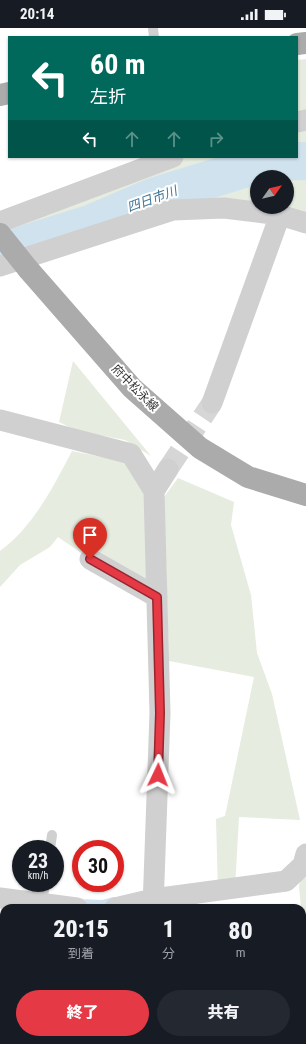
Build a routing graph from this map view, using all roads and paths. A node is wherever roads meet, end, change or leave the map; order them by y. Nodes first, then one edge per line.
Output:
1 (168, 158) edge
2 (149, 162) edge
3 (280, 215) junction
4 (0, 222) edge
5 (306, 223) edge
6 (0, 234) edge
7 (0, 266) edge
8 (212, 403) tunnel mouth
9 (0, 420) edge
10 (168, 469) tunnel mouth
11 (154, 491) junction
12 (306, 495) edge
13 (90, 559) dead end
14 (157, 597) junction
15 (52, 834) dead end
16 (51, 840) edge
17 (306, 854) edge
18 (44, 892) edge
19 (0, 898) edge
20 (42, 903) junction
21 (49, 904) edge
22 (149, 904) edge
23 (160, 904) edge

1 - 2 street
2 - 4 street
3 - 5 street
3 - 7 street
3 - 8 street
6 - 12 main road, 府中松永線, bridge
9 - 11 street
10 - 11 street
11 - 14 street
13 - 14 street
14 - 22 street
15 - 16 lane
17 - 23 street
18 - 20 lane
19 - 20 street
20 - 21 street

